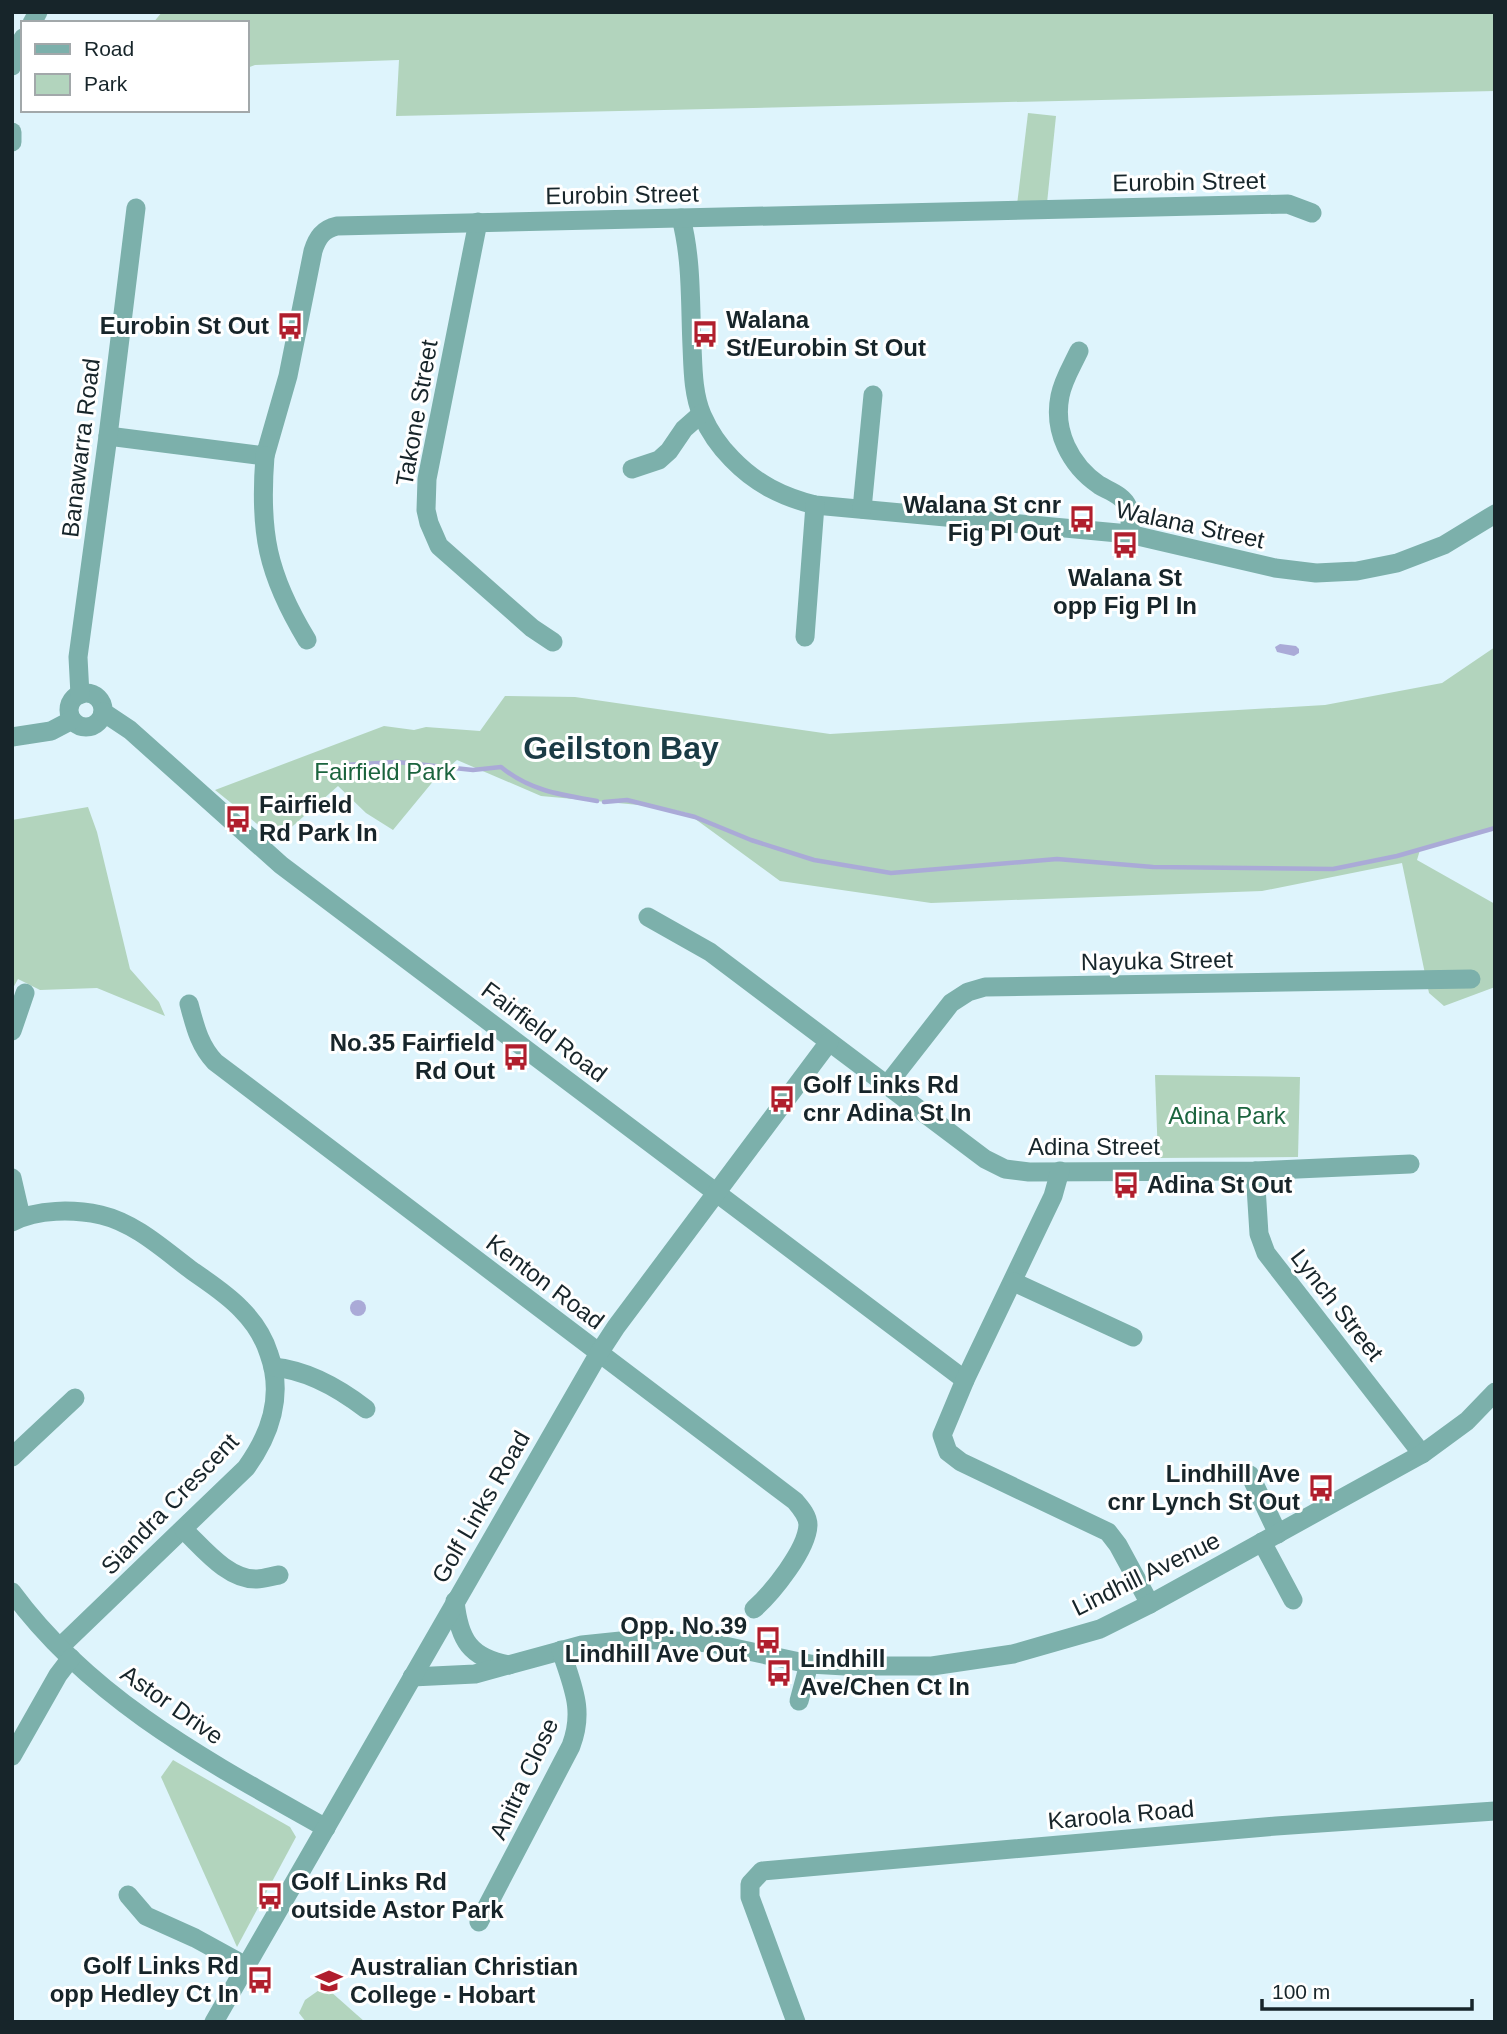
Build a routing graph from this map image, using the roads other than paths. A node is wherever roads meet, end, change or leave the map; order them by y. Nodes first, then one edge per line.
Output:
1 (21, 43) edge
2 (12, 66) edge
3 (12, 132) edge
4 (12, 142) edge
5 (136, 208) dead end
6 (1312, 213) dead end
7 (681, 218) junction
8 (478, 222) junction
9 (1079, 351) dead end
10 (873, 395) dead end
11 (701, 414) junction
12 (108, 436) junction
13 (265, 456) junction
14 (632, 469) dead end
15 (815, 505) junction
16 (862, 509) junction
17 (1495, 514) edge
18 (1129, 534) junction
19 (805, 637) dead end
20 (307, 640) dead end
21 (553, 642) dead end
22 (79, 695) junction
23 (103, 712) junction
24 (72, 720) junction
25 (12, 737) edge
26 (649, 917) dead end
27 (1471, 979) dead end
28 (26, 993) dead end
29 (189, 1004) dead end
30 (12, 1031) edge
31 (829, 1042) junction
32 (887, 1085) junction
33 (1410, 1164) dead end
34 (1060, 1171) junction
35 (1255, 1171) junction
36 (12, 1178) edge
37 (716, 1193) junction
38 (17, 1220) edge
39 (1014, 1282) junction
40 (1133, 1337) dead end
41 (599, 1353) junction
42 (273, 1367) junction
43 (965, 1380) junction
44 (1495, 1392) edge
45 (75, 1398) dead end
46 (366, 1409) dead end
47 (1422, 1454) junction
48 (12, 1457) edge
49 (1250, 1475) dead end
50 (184, 1530) junction
51 (1270, 1538) junction
52 (279, 1575) dead end
53 (12, 1592) edge
54 (1293, 1600) dead end
55 (455, 1601) junction
56 (1150, 1604) junction
57 (754, 1609) dead end
58 (561, 1650) junction
59 (66, 1653) junction
60 (809, 1664) junction
61 (511, 1665) junction
62 (412, 1676) junction
63 (799, 1701) dead end
64 (12, 1756) edge
65 (1495, 1811) edge
66 (326, 1828) junction
67 (128, 1895) dead end
68 (479, 1922) dead end
69 (246, 1966) junction
70 (214, 2022) edge
71 (796, 2022) edge

1 - 2 street
3 - 4 street
5 - 12 street, Banawarra Road
6 - 7 street, Eurobin Street
7 - 8 street, Eurobin Street
7 - 11 street, Walana Street
8 - 13 street, Eurobin Street
8 - 21 street, Takone Street
9 - 18 street
10 - 16 street
11 - 14 street
11 - 15 street, Walana Street
12 - 13 street
12 - 22 street, Banawarra Road
13 - 20 street, Eurobin Street
15 - 16 street, Walana Street
15 - 19 street
16 - 18 street, Walana Street
17 - 18 street, Walana Street
22 - 23 street
22 - 24 street
23 - 24 street
23 - 37 street, Fairfield Road
24 - 25 street
26 - 31 street, Adina Street
27 - 32 street, Nayuka Street
28 - 30 street
29 - 41 street, Kenton Road
31 - 32 street, Adina Street
31 - 37 street, Golf Links Road
32 - 34 street, Adina Street
33 - 35 street, Adina Street
34 - 35 street, Adina Street
34 - 39 street
35 - 47 street, Lynch Street
36 - 38 street
37 - 41 street, Golf Links Road
37 - 43 street, Fairfield Road
38 - 42 street, Siandra Crescent
39 - 40 street
39 - 43 street
41 - 55 street, Golf Links Road
41 - 57 street, Kenton Road
42 - 46 street
42 - 50 street, Siandra Crescent
43 - 56 street
44 - 47 street, Lindhill Avenue
45 - 48 street
47 - 51 street, Lindhill Avenue
49 - 51 street
50 - 52 street
50 - 59 street, Siandra Crescent
51 - 54 street
51 - 56 street, Lindhill Avenue
53 - 59 street, Astor Drive
55 - 61 street
55 - 62 street, Golf Links Road
56 - 60 street, Lindhill Avenue
58 - 60 street, Lindhill Avenue
58 - 61 street, Lindhill Avenue
58 - 68 street, Anitra Close
59 - 64 street, Siandra Crescent
59 - 66 street, Astor Drive
60 - 63 street
61 - 62 street, Lindhill Avenue
62 - 66 street, Golf Links Road
65 - 71 street, Karoola Road
66 - 69 street, Golf Links Road
67 - 69 street
69 - 70 street, Golf Links Road

